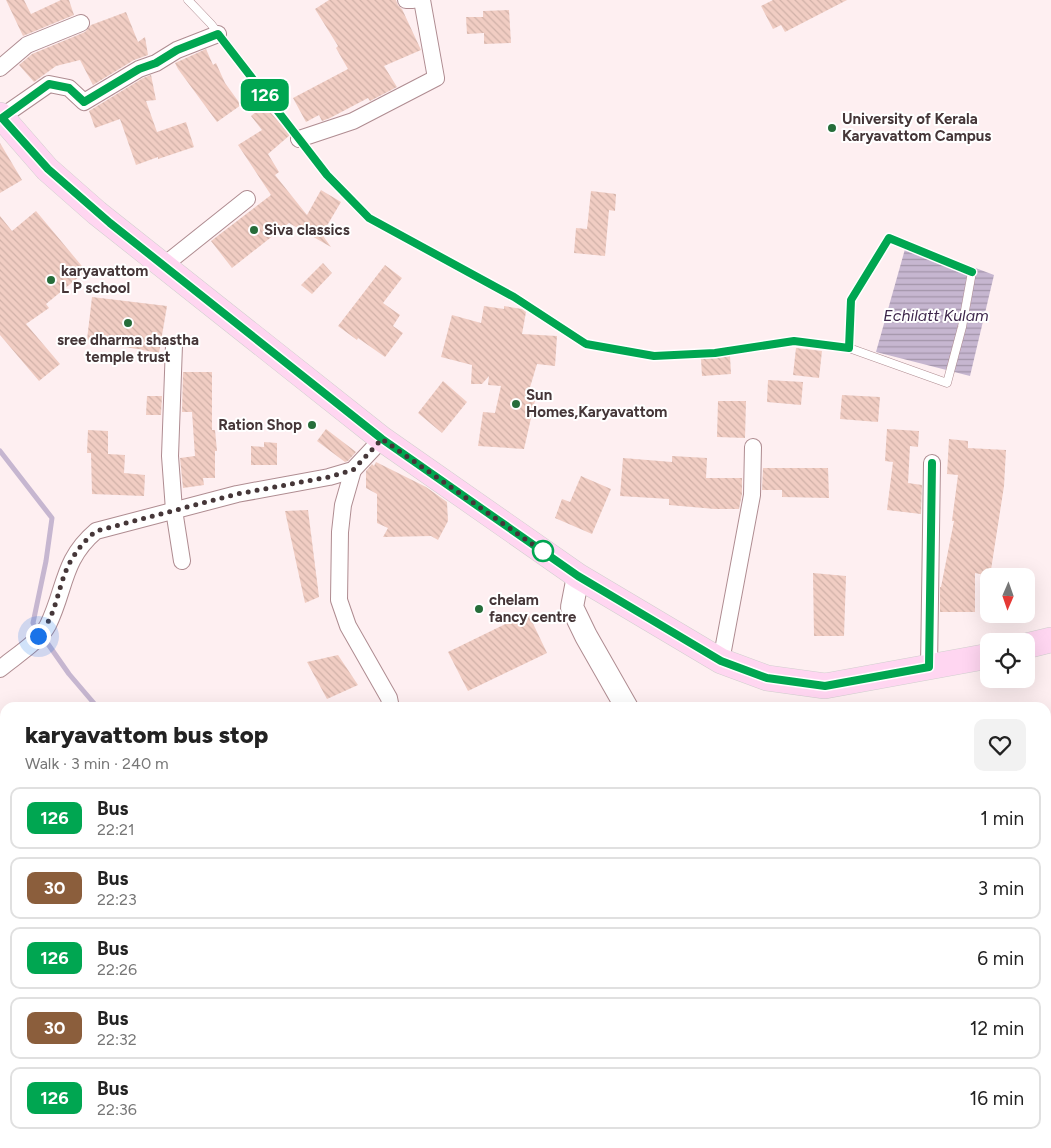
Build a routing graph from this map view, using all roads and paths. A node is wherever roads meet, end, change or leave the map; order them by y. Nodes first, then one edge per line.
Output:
1 (188, 0) edge
2 (406, 0) edge
3 (413, 0) edge
4 (422, 0) edge
5 (81, 23) dead end
6 (218, 34) junction
7 (0, 68) edge
8 (1, 117) edge
9 (299, 139) junction
10 (247, 199) dead end
11 (163, 266) junction
12 (174, 345) dead end
13 (849, 348) junction
14 (382, 439) junction
15 (753, 447) dead end
16 (932, 463) dead end
17 (353, 470) junction
18 (174, 510) junction
19 (182, 561) dead end
20 (578, 576) junction
21 (1051, 640) edge
22 (1035, 644) edge
23 (980, 658) edge
24 (721, 661) junction
25 (929, 667) junction
26 (0, 669) edge
27 (389, 702) edge
28 (624, 702) edge

1 - 6 lane
2 - 3 street
4 - 9 street
5 - 7 street
6 - 8 street
6 - 9 lane
8 - 11 main road
9 - 13 lane
10 - 11 street
11 - 14 main road
12 - 18 street
13 - 13 lane
14 - 17 street
14 - 20 main road
15 - 24 street
16 - 25 street
17 - 18 street
17 - 27 street
18 - 19 street
18 - 26 street
20 - 24 main road
20 - 28 main road
21 - 22 main road
23 - 25 main road
24 - 25 main road

